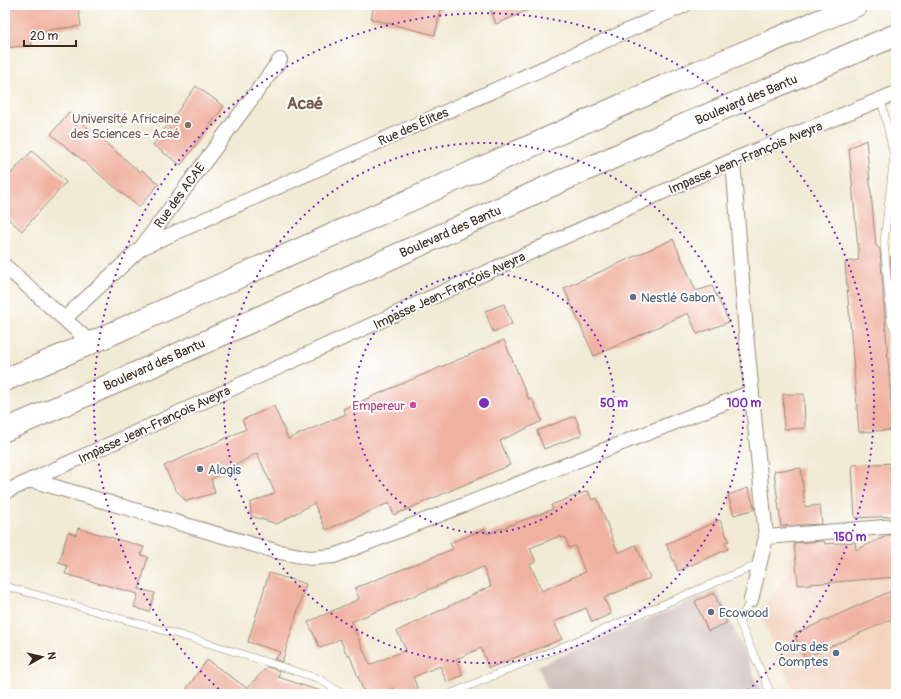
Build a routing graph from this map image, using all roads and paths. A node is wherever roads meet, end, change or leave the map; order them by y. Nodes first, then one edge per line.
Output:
1 (685, 5) edge
2 (857, 5) edge
3 (896, 35) edge
4 (280, 60) dead end
5 (896, 93) edge
6 (881, 99) junction
7 (895, 157) edge
8 (733, 160) junction
9 (141, 248) junction
10 (5, 266) edge
11 (65, 318) junction
12 (896, 333) edge
13 (91, 343) junction
14 (5, 380) edge
15 (752, 392) junction
16 (5, 430) edge
17 (31, 480) junction
18 (5, 492) edge
19 (896, 526) edge
20 (766, 537) junction
21 (761, 563) junction
22 (5, 586) edge
23 (752, 600) joint
24 (342, 694) edge
25 (450, 694) edge
26 (770, 694) edge

1 - 9 street, Rue des Élites
2 - 13 highway
3 - 16 highway, Boulevard des Bantu
4 - 9 street, Rue des ACAE
5 - 6 street, Impasse Jean-François Aveyra
6 - 7 lane
6 - 8 street, Impasse Jean-François Aveyra
7 - 12 lane
8 - 15 street
8 - 17 street, Impasse Jean-François Aveyra
9 - 11 street, Rue des ACAE
10 - 11 street
11 - 13 street
13 - 14 highway
15 - 17 street
15 - 20 street
17 - 18 street, Impasse Jean-François Aveyra
19 - 20 street
20 - 21 street
21 - 23 street
21 - 25 lane
22 - 24 lane
23 - 26 lane

